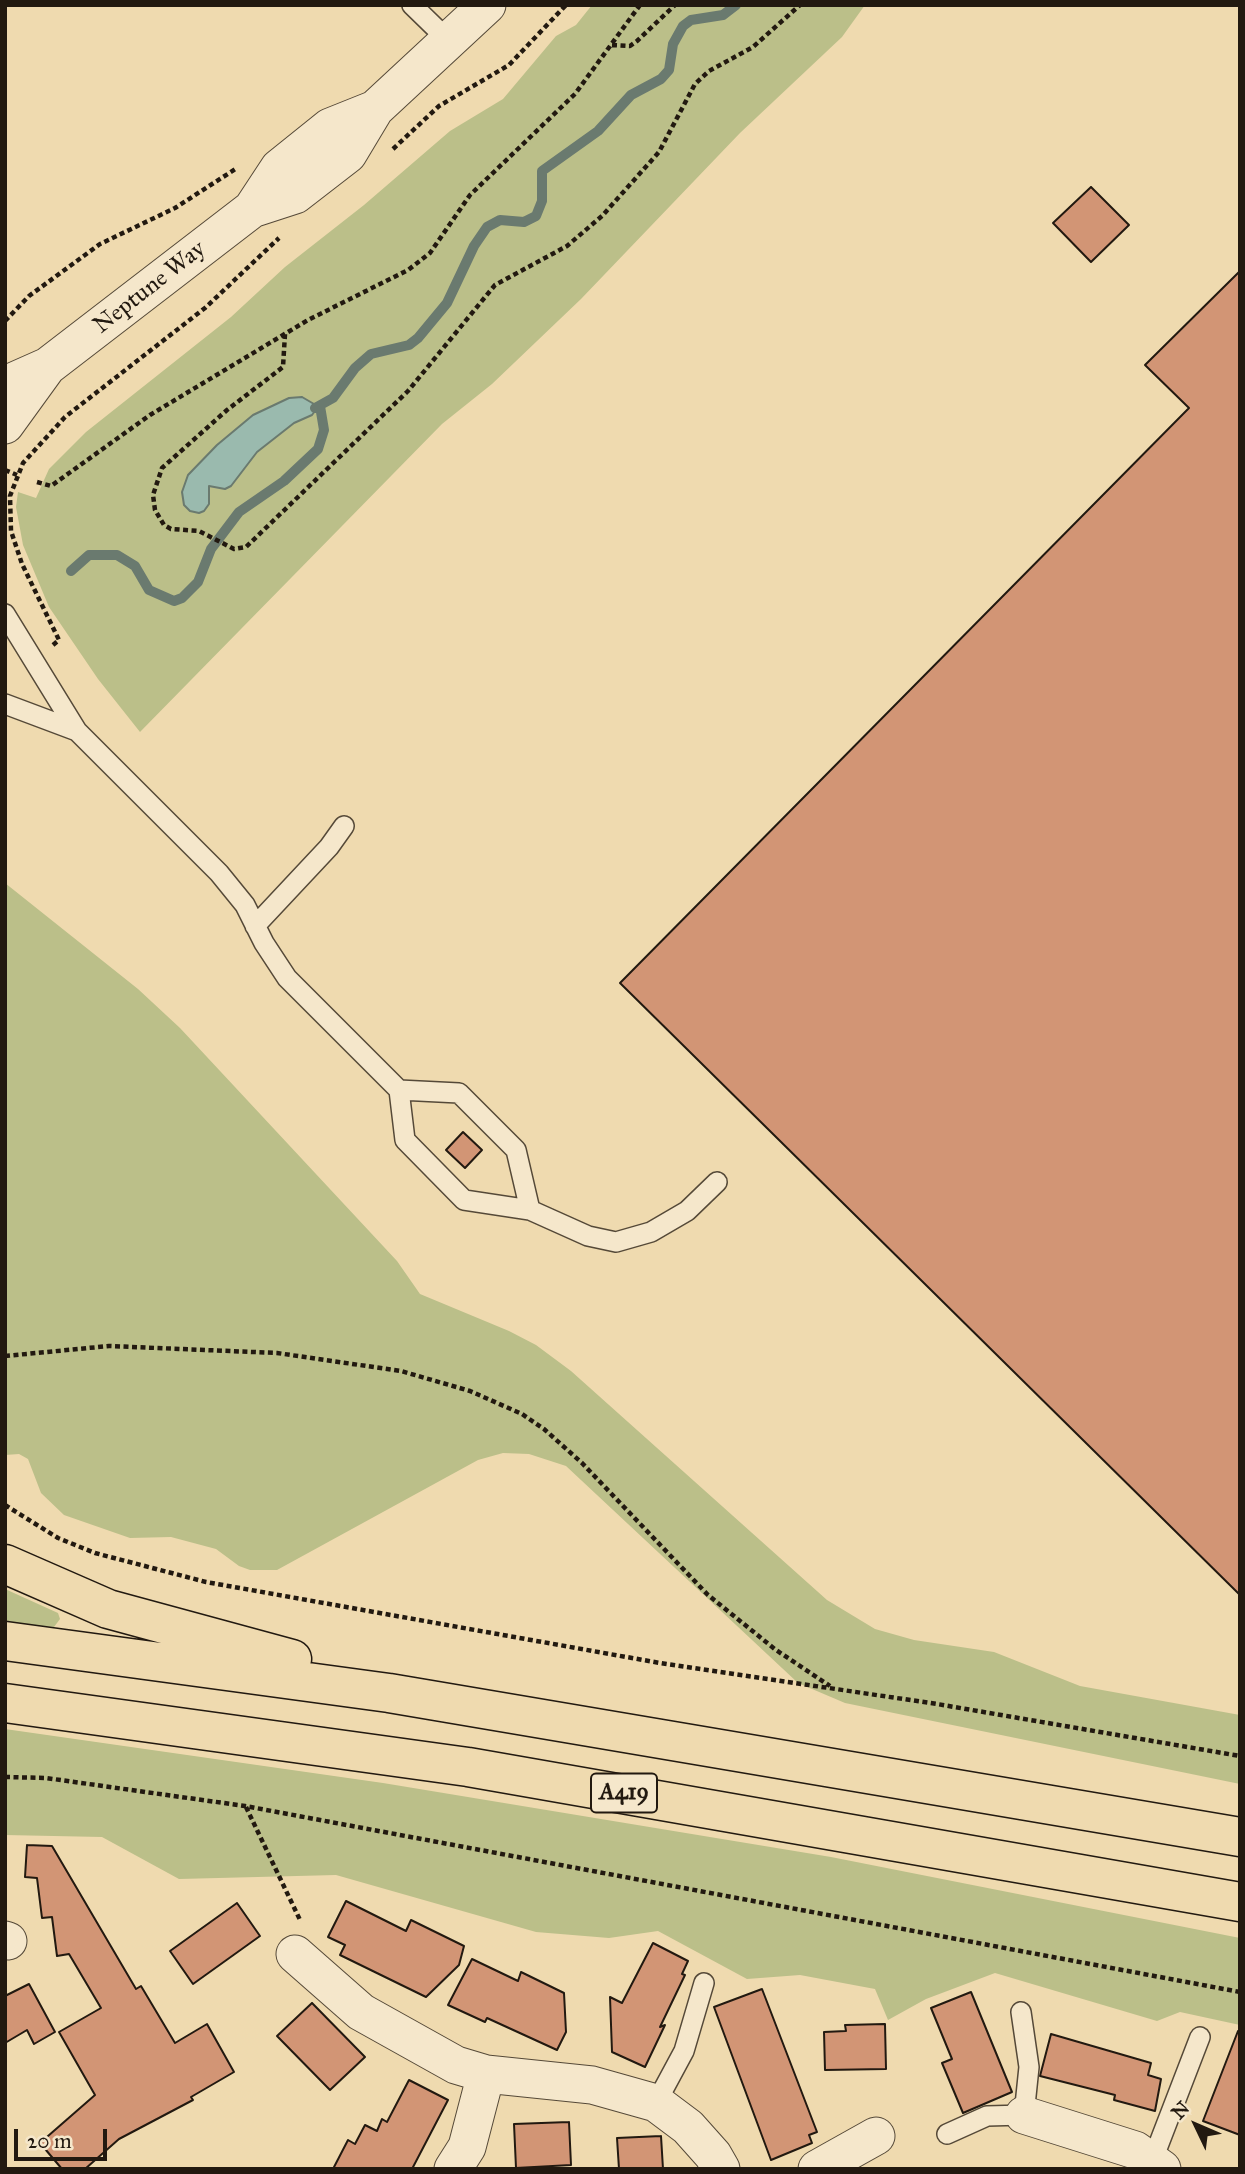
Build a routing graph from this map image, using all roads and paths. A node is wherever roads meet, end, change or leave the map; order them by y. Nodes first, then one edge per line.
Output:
1 (412, 5) edge
2 (487, 5) edge
3 (640, 5) edge
4 (675, 5) edge
5 (800, 5) edge
6 (450, 42) junction
7 (612, 45) junction
8 (239, 166) dead end
9 (5, 321) edge
10 (285, 334) junction
11 (48, 366) junction
12 (5, 385) edge
13 (5, 425) edge
14 (5, 470) edge
15 (37, 482) dead end
16 (5, 614) edge
17 (59, 640) dead end
18 (5, 704) edge
19 (78, 731) junction
20 (344, 827) dead end
21 (255, 926) junction
22 (399, 1090) junction
23 (718, 1182) dead end
24 (530, 1210) junction
25 (5, 1356) edge
26 (5, 1505) edge
27 (5, 1564) edge
28 (5, 1641) edge
29 (834, 1688) junction
30 (389, 1693) junction
31 (5, 1703) edge
32 (1240, 1756) edge
33 (5, 1777) edge
34 (245, 1807) junction
35 (1240, 1837) edge
36 (1240, 1902) edge
37 (295, 1954) joint
38 (705, 1983) dead end
39 (1240, 1992) edge
40 (1021, 2012) dead end
41 (1200, 2037) dead end
42 (486, 2074) junction
43 (656, 2103) junction
44 (1024, 2115) junction
45 (947, 2134) dead end
46 (876, 2136) dead end
47 (1157, 2164) edge
48 (453, 2169) edge
49 (721, 2169) edge
50 (817, 2169) edge

1 - 6 lane
2 - 6 street, Neptune Way
3 - 7 path
4 - 7 path
5 - 10 path
6 - 11 street, Neptune Way
7 - 10 path
8 - 9 path
10 - 15 path
11 - 12 street, Neptune Way
11 - 13 street, Neptune Way
14 - 17 path
16 - 19 lane
18 - 19 lane
19 - 21 lane
20 - 21 lane
21 - 22 lane
22 - 24 lane
22 - 24 lane
23 - 24 lane
25 - 29 path
26 - 29 path
27 - 30 highway, A419
28 - 30 highway, A419
29 - 32 path
30 - 35 highway, A419
31 - 36 highway, A419
33 - 34 path
34 - 37 path
34 - 39 path
37 - 42 street
38 - 43 lane
40 - 44 lane
41 - 47 lane
42 - 43 street
42 - 48 street
43 - 49 street
44 - 45 lane
44 - 47 street
46 - 50 street

